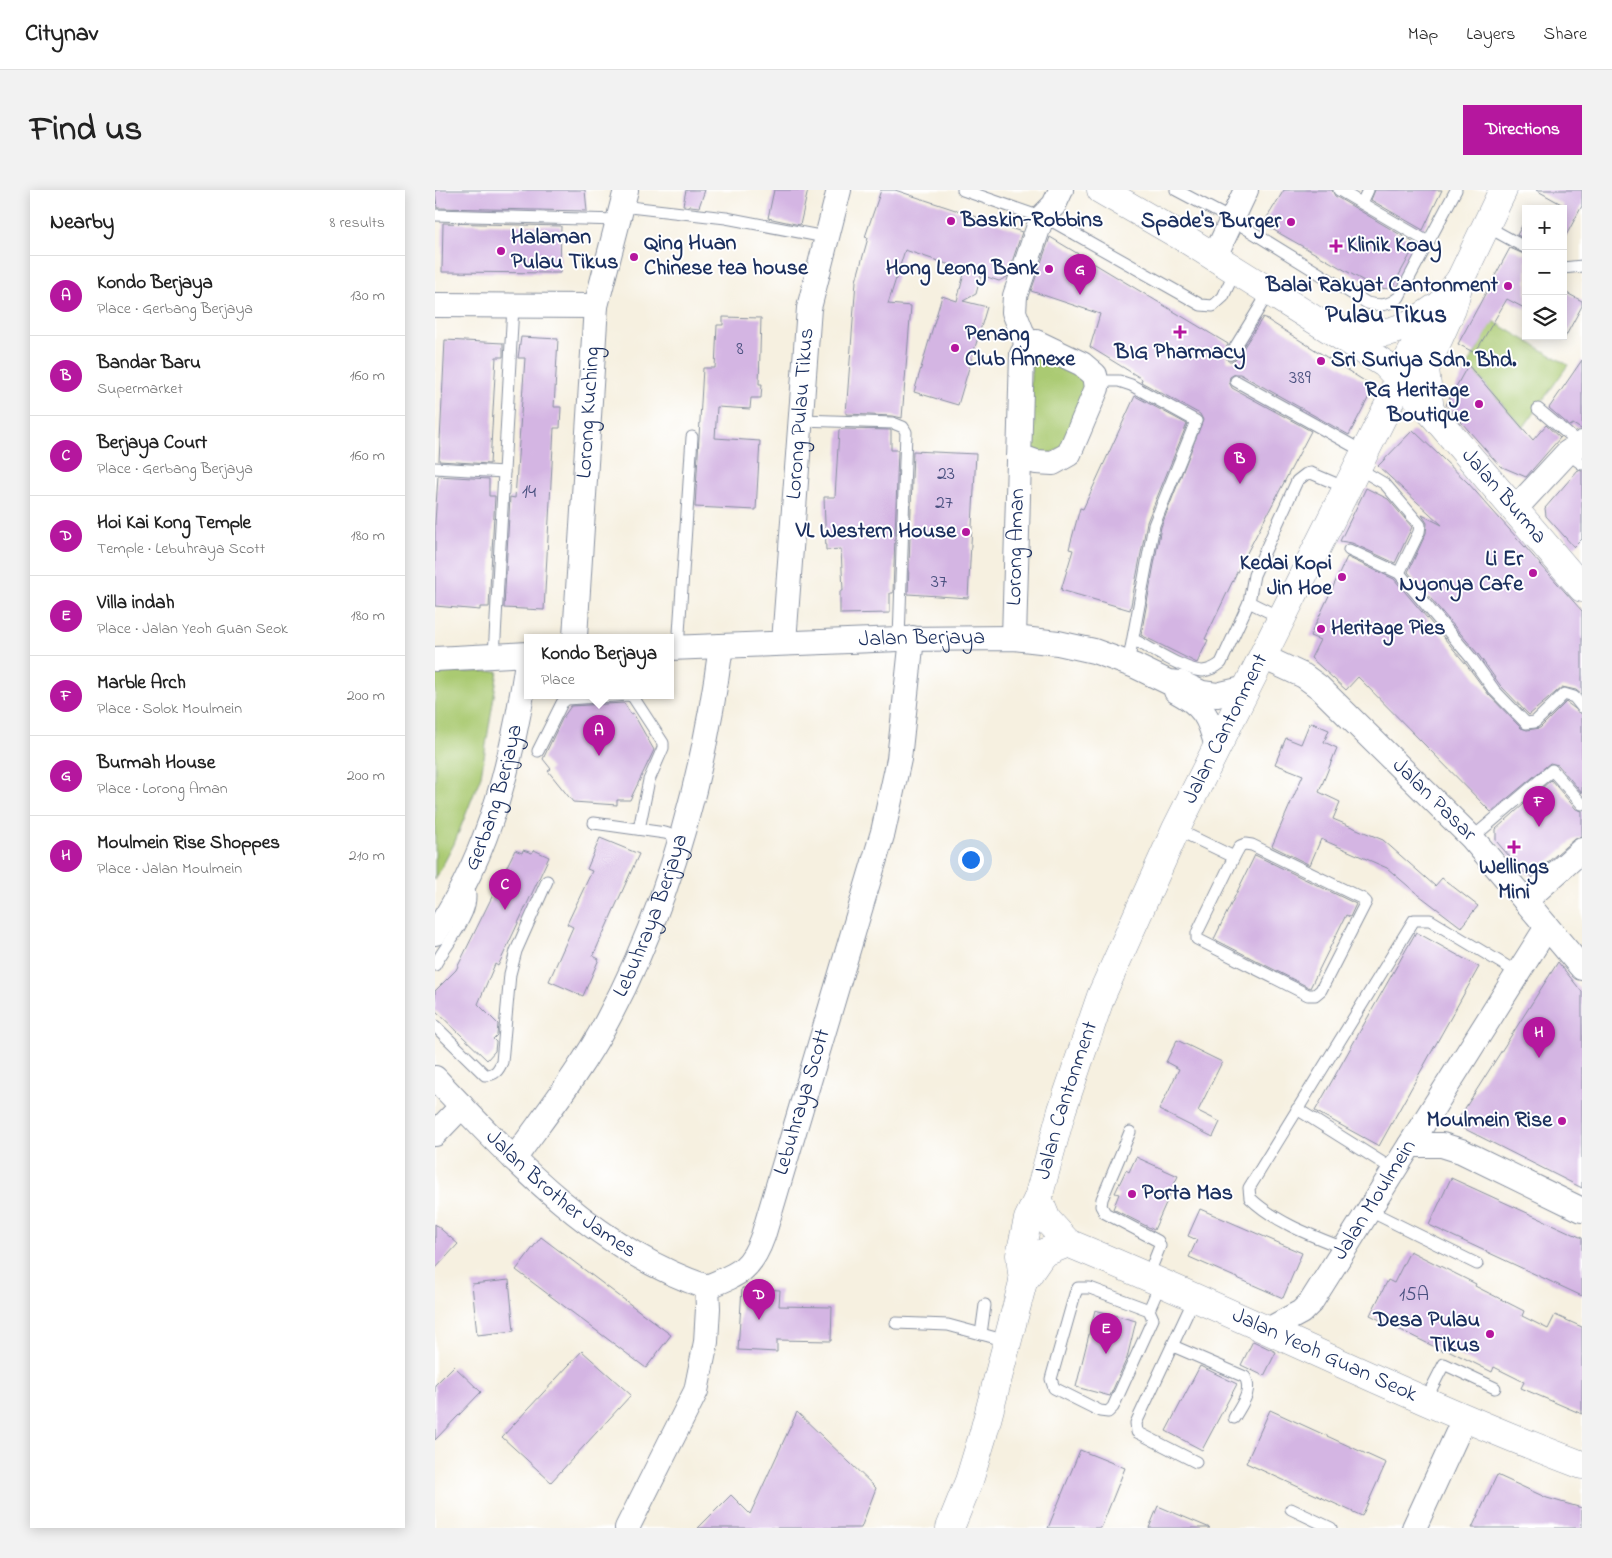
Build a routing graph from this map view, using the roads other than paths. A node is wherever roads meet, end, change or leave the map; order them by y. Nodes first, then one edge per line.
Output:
1 (839, 190) edge
2 (963, 190) edge
3 (1061, 190) edge
4 (1101, 190) edge
5 (1176, 190) edge
6 (1246, 190) edge
7 (1339, 190) edge
8 (1368, 190) edge
9 (1456, 190) edge
10 (1503, 190) edge
11 (1362, 203) junction
12 (622, 205) edge
13 (435, 215) edge
14 (1042, 217) junction
15 (1231, 218) junction
16 (1485, 226) junction
17 (825, 237) junction
18 (1428, 242) junction
19 (1522, 246) edge
20 (1224, 264) junction
21 (1582, 266) edge
22 (1567, 268) edge
23 (1460, 280) junction
24 (1269, 292) junction
25 (1439, 304) junction
26 (435, 305) edge
27 (513, 306) junction
28 (596, 306) junction
29 (1331, 329) junction
30 (1027, 346) junction
31 (1231, 354) dead end
32 (1399, 377) junction
33 (1096, 381) junction
34 (1236, 381) dead end
35 (1538, 409) dead end
36 (1430, 411) junction
37 (801, 420) junction
38 (692, 437) dead end
39 (1578, 452) edge
40 (1019, 456) junction
41 (435, 468) edge
42 (1355, 469) junction
43 (504, 472) junction
44 (1515, 509) junction
45 (1349, 550) dead end
46 (1399, 574) junction
47 (1582, 588) edge
48 (1249, 602) junction
49 (1281, 618) junction
50 (575, 634) edge
51 (905, 638) junction
52 (1014, 638) junction
53 (1134, 640) junction
54 (784, 642) junction
55 (721, 646) junction
56 (674, 648) edge
57 (524, 654) edge
58 (494, 656) junction
59 (1263, 657) junction
60 (435, 659) edge
61 (1127, 664) junction
62 (1168, 682) junction
63 (524, 684) edge
64 (1247, 688) junction
65 (566, 699) edge
66 (634, 699) edge
67 (1582, 707) edge
68 (1217, 747) junction
69 (538, 751) dead end
70 (1582, 804) edge
71 (594, 823) dead end
72 (639, 829) junction
73 (1176, 829) junction
74 (681, 838) junction
75 (1471, 838) junction
76 (1582, 850) edge
77 (1233, 857) junction
78 (465, 881) junction
79 (547, 881) dead end
80 (1525, 900) junction
81 (1547, 927) junction
82 (435, 933) edge
83 (435, 965) edge
84 (1582, 968) edge
85 (1518, 973) junction
86 (435, 1026) edge
87 (435, 1078) edge
88 (461, 1106) junction
89 (1434, 1106) junction
90 (1297, 1109) junction
91 (1130, 1132) dead end
92 (435, 1134) edge
93 (1410, 1145) junction
94 (1461, 1151) junction
95 (515, 1159) junction
96 (1394, 1170) junction
97 (1038, 1198) junction
98 (1370, 1210) junction
99 (1582, 1210) edge
100 (1068, 1243) junction
101 (1346, 1248) junction
102 (1477, 1264) dead end
103 (1155, 1279) junction
104 (1023, 1282) junction
105 (707, 1286) junction
106 (1195, 1297) junction
107 (985, 1305) dead end
108 (1149, 1310) junction
109 (896, 1323) dead end
110 (1268, 1330) junction
111 (981, 1334) junction
112 (1007, 1341) junction
113 (1173, 1346) junction
114 (1495, 1388) dead end
115 (1425, 1402) junction
116 (1234, 1418) dead end
117 (1464, 1419) junction
118 (1196, 1462) dead end
119 (1582, 1465) edge
120 (1291, 1509) dead end
121 (957, 1526) edge
122 (627, 1528) edge
123 (1331, 1528) edge
124 (1414, 1528) edge

1 - 17 street, Lorong Pulau Tikus
2 - 14 lane
3 - 14 street
4 - 20 main road, Jalan Burma
5 - 15 lane
6 - 15 street
7 - 11 lane
8 - 11 lane
9 - 18 lane
10 - 16 main road, Jalan Cantonment
11 - 18 lane
12 - 13 lane
12 - 17 lane
12 - 28 street, Lorong Kuching
14 - 20 lane
14 - 30 street
15 - 18 lane
15 - 20 street
16 - 19 lane
16 - 23 main road, Jalan Cantonment
17 - 37 street, Lorong Pulau Tikus
20 - 24 main road, Jalan Burma
21 - 22 lane
23 - 25 main road, Jalan Cantonment
23 - 36 main road, Jalan Cantonment
24 - 29 main road, Jalan Burma
24 - 31 lane
25 - 29 main road
25 - 32 main road, Jalan Cantonment
26 - 27 street
27 - 28 street
27 - 43 lane
28 - 50 street, Lorong Kuching
29 - 32 main road, Jalan Burma
30 - 33 street
30 - 40 street, Lorong Aman
32 - 36 main road, Jalan Burma
32 - 42 main road, Jalan Cantonment
33 - 40 street, Lorong Aman
33 - 53 lane
34 - 42 lane
35 - 39 lane
36 - 44 main road, Jalan Burma
37 - 51 lane
37 - 54 street, Lorong Pulau Tikus
38 - 56 lane
39 - 44 street
40 - 52 street, Lorong Aman
41 - 43 lane
42 - 46 lane
42 - 48 lane
42 - 49 main road, Jalan Cantonment
43 - 58 lane
44 - 47 main road, Jalan Burma
45 - 46 lane
46 - 67 lane
48 - 49 lane
48 - 53 lane
49 - 59 main road, Jalan Cantonment
51 - 52 street, Jalan Berjaya
51 - 54 street, Jalan Berjaya
51 - 105 street, Lebuhraya Scott
52 - 61 street, Jalan Berjaya
53 - 61 lane
54 - 55 street, Jalan Berjaya
55 - 56 street, Jalan Berjaya
55 - 74 street, Lebuhraya Berjaya
57 - 58 street
58 - 60 street
59 - 64 main road, Jalan Cantonment
59 - 75 street, Jalan Pasar
61 - 62 street, Jalan Berjaya
62 - 64 street, Jalan Berjaya
62 - 68 street, Jalan Berjaya
63 - 78 street, Gerbang Berjaya
64 - 68 main road, Jalan Cantonment
65 - 69 lane
66 - 72 lane
68 - 73 main road, Jalan Cantonment
70 - 75 lane
71 - 72 lane
72 - 74 lane
73 - 77 lane
73 - 97 main road, Jalan Cantonment
74 - 95 street, Lebuhraya Berjaya
75 - 80 street, Jalan Pasar
76 - 80 street
77 - 77 lane
78 - 82 street, Gerbang Berjaya
78 - 83 lane
79 - 86 lane
80 - 81 street, Jalan Pasar
81 - 84 street, Jalan Pasar
81 - 85 street, Jalan Moulmein
85 - 89 street, Jalan Moulmein
85 - 90 lane
87 - 88 street, Jalan Brother James
88 - 92 street
88 - 95 street, Jalan Brother James
89 - 93 street, Jalan Moulmein
89 - 94 street
90 - 96 lane
90 - 101 lane
91 - 103 lane
93 - 94 street
93 - 96 street, Jalan Moulmein
94 - 99 street
95 - 105 street, Jalan Brother James
96 - 98 street, Jalan Moulmein
97 - 100 main road, Jalan Cantonment
97 - 104 main road, Jalan Cantonment
98 - 101 street, Jalan Moulmein
98 - 102 lane
100 - 103 main road, Jalan Yeoh Guan Seok
100 - 104 main road, Jalan Cantonment
101 - 110 street, Jalan Moulmein
103 - 106 main road, Jalan Yeoh Guan Seok
103 - 108 lane
104 - 112 main road, Jalan Cantonment
105 - 122 street
106 - 110 main road, Jalan Yeoh Guan Seok
106 - 113 lane
107 - 111 lane
108 - 108 lane
109 - 111 lane
110 - 115 main road, Jalan Yeoh Guan Seok
111 - 112 lane
112 - 121 main road, Jalan Cantonment
113 - 116 lane
113 - 118 lane
114 - 115 lane
115 - 117 main road, Jalan Yeoh Guan Seok
117 - 119 main road, Jalan Yeoh Guan Seok
117 - 124 street
120 - 123 lane

